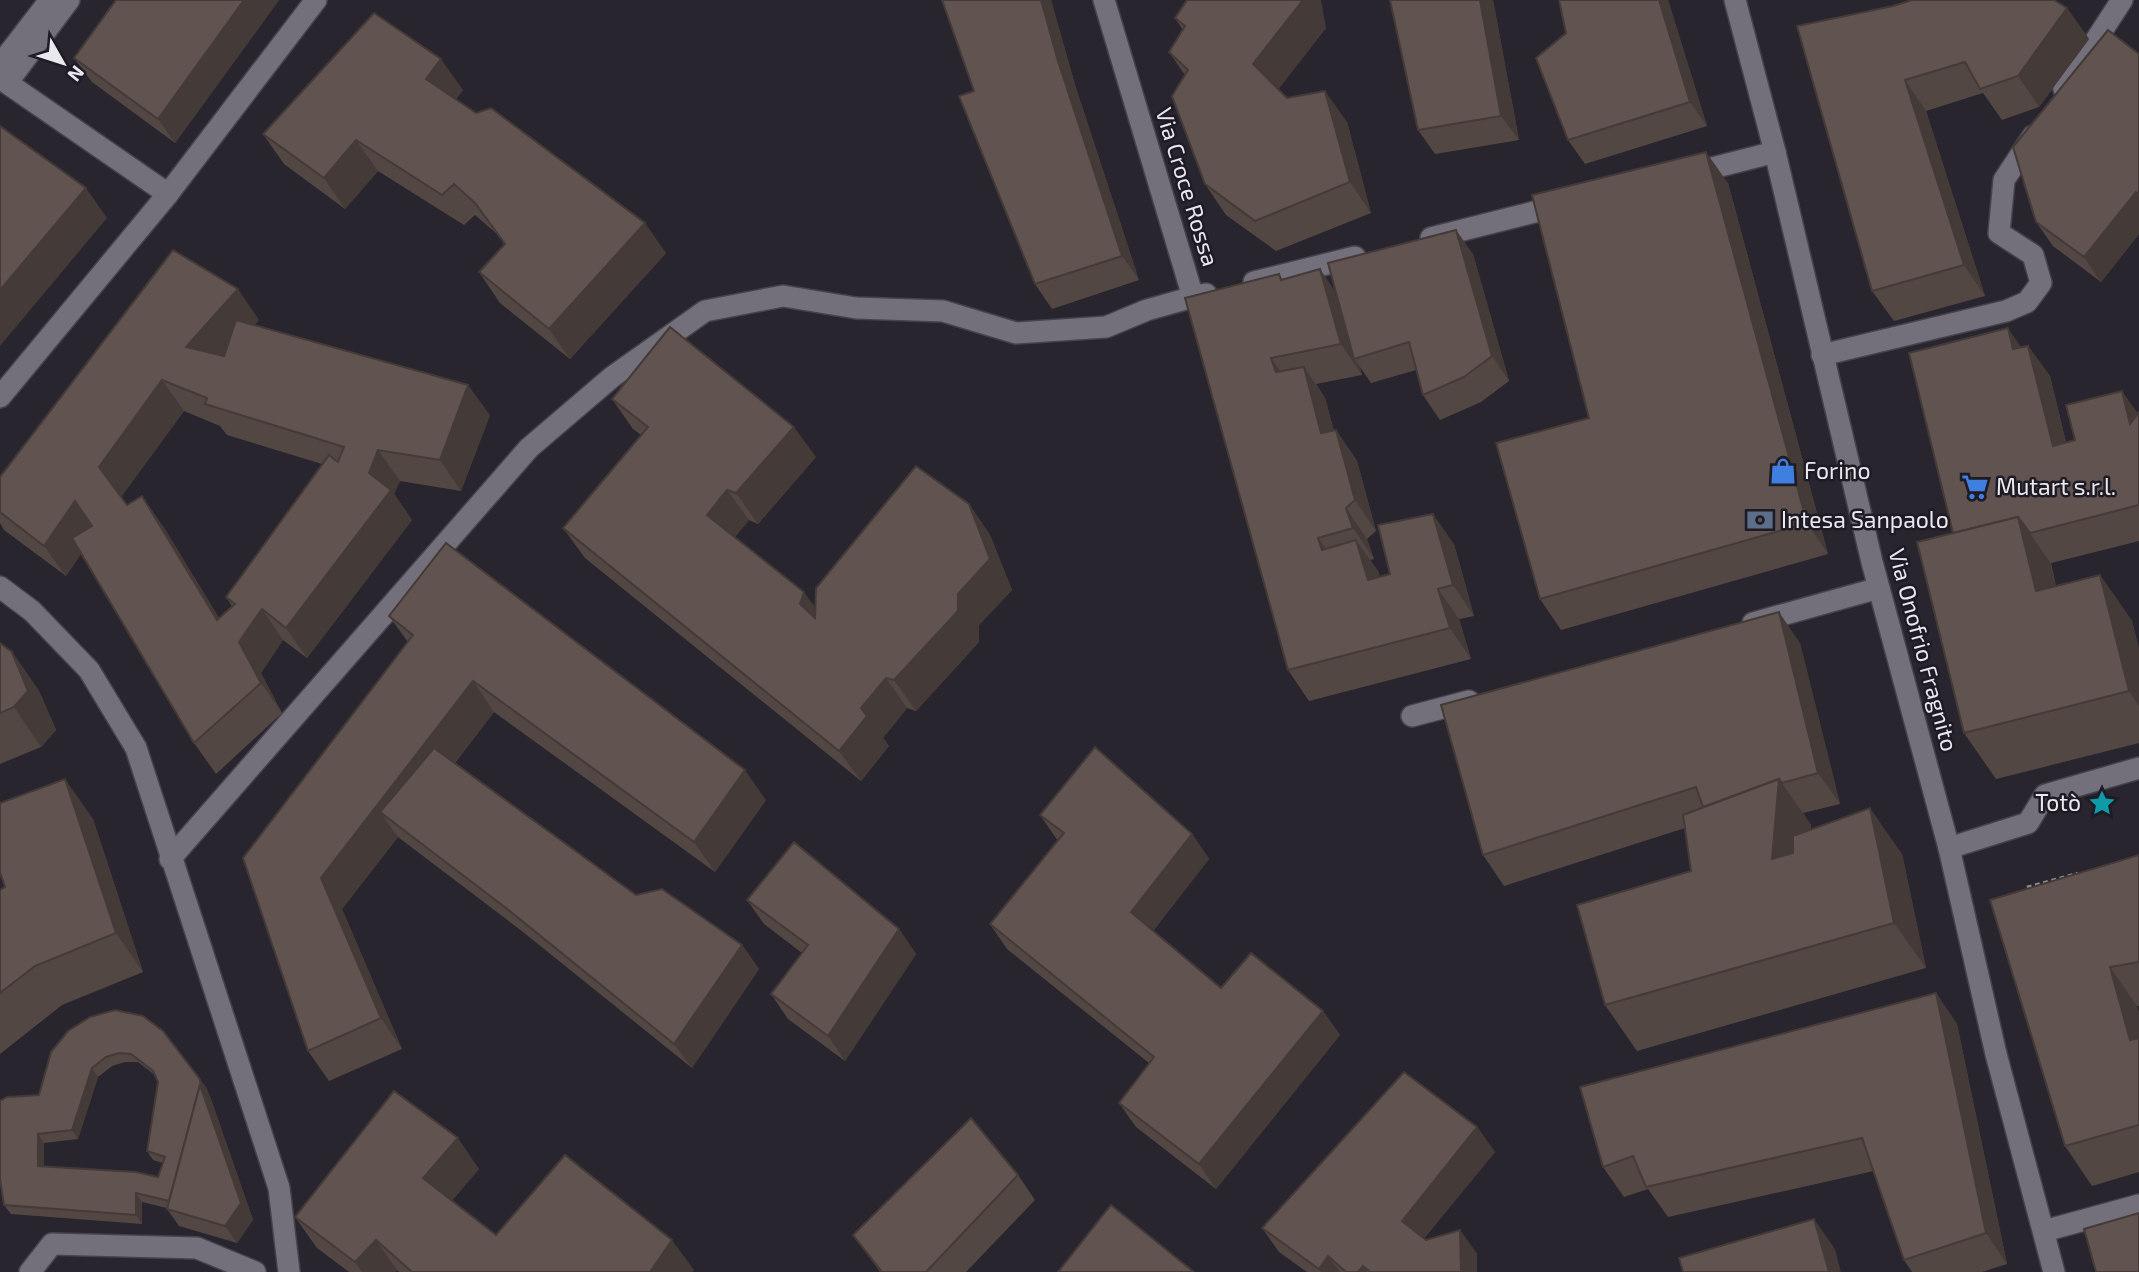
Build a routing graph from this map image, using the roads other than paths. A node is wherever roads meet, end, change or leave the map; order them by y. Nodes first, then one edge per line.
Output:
1 (50, 0) edge
2 (69, 0) edge
3 (316, 0) edge
4 (1104, 0) edge
5 (1735, 0) edge
6 (2122, 0) edge
7 (2, 80) edge
8 (1775, 152) junction
9 (1675, 177) edge
10 (168, 194) junction
11 (1581, 200) edge
12 (1408, 244) edge
13 (1381, 250) edge
14 (1193, 297) junction
15 (1822, 355) junction
16 (0, 397) edge
17 (0, 587) edge
18 (1880, 588) junction
19 (1733, 628) edge
20 (1493, 694) edge
21 (1412, 716) dead end
22 (2139, 768) edge
23 (1949, 848) junction
24 (170, 859) junction
25 (2139, 1205) edge
26 (2044, 1231) junction
27 (30, 1272) edge
28 (255, 1272) edge
29 (289, 1272) edge
30 (2054, 1272) edge

1 - 7 street
2 - 7 street
3 - 10 street
4 - 14 street, Via Croce Rossa
5 - 8 street, Via Onofrio Fragnito
6 - 15 street
7 - 10 street
8 - 9 street
8 - 15 street, Via Onofrio Fragnito
10 - 16 street
11 - 12 street
13 - 14 street, Via Croce Rossa
14 - 24 street
15 - 18 street, Via Onofrio Fragnito
17 - 24 street
18 - 19 street
18 - 23 street, Via Onofrio Fragnito
20 - 21 street
22 - 23 street
23 - 26 street, Via Onofrio Fragnito
24 - 29 street
25 - 26 street
26 - 30 street, Via Onofrio Fragnito
27 - 28 street

